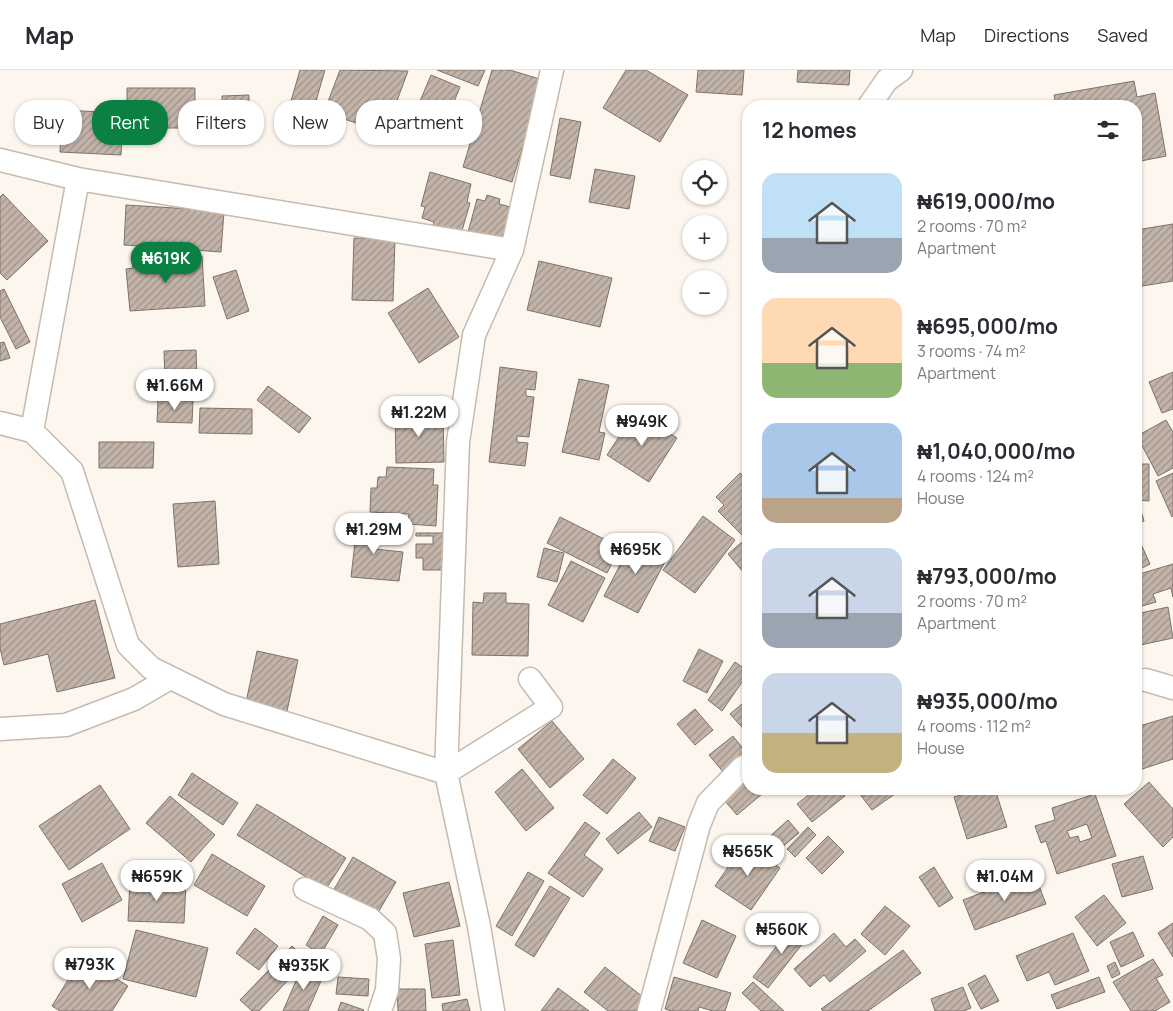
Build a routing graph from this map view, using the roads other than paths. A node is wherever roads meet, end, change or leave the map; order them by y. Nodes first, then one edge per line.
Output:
1 (552, 70) edge
2 (901, 70) edge
3 (873, 100) edge
4 (0, 160) edge
5 (78, 179) junction
6 (512, 250) junction
7 (0, 423) edge
8 (32, 431) junction
9 (170, 678) junction
10 (530, 679) dead end
11 (1146, 680) dead end
12 (1173, 688) edge
13 (0, 729) edge
14 (742, 768) edge
15 (446, 773) junction
16 (305, 889) dead end
17 (380, 1011) edge
18 (493, 1011) edge
19 (649, 1011) edge

1 - 6 street
2 - 3 street
4 - 5 street
5 - 6 street
5 - 8 street
6 - 15 street
7 - 8 street
8 - 9 street
9 - 13 street
9 - 15 street
10 - 15 street
11 - 12 street
14 - 19 street
15 - 18 street
16 - 17 street

